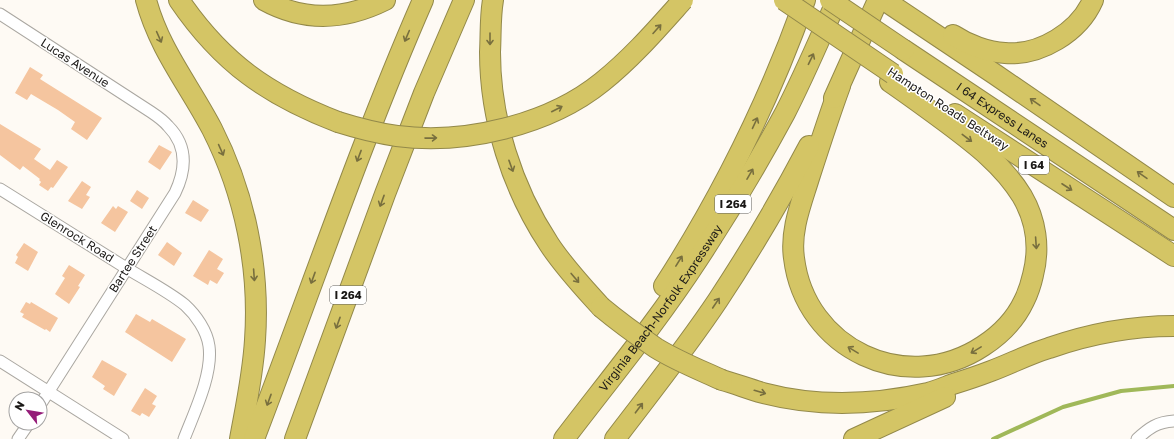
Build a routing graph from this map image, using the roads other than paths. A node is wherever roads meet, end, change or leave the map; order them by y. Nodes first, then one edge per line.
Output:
1 (146, 0) edge
2 (180, 0) edge
3 (264, 0) edge
4 (385, 0) edge
5 (423, 0) edge
6 (464, 0) edge
7 (493, 0) edge
8 (682, 0) edge
9 (784, 0) edge
10 (804, 0) edge
11 (830, 0) edge
12 (837, 0) edge
13 (893, 0) edge
14 (1093, 0) edge
15 (879, 3) edge
16 (0, 14) edge
17 (918, 18) junction
18 (892, 78) junction
19 (840, 86) junction
20 (151, 112) joint
21 (0, 189) edge
22 (1174, 197) edge
23 (1174, 230) edge
24 (1174, 256) edge
25 (126, 268) junction
26 (1174, 326) edge
27 (0, 361) edge
28 (990, 372) junction
29 (601, 390) junction
30 (46, 391) edge
31 (48, 392) joint
32 (1174, 421) edge
33 (123, 439) edge
34 (184, 439) edge
35 (240, 439) edge
36 (254, 439) edge
37 (295, 439) edge
38 (564, 439) edge
39 (615, 439) edge
40 (854, 439) edge
41 (1137, 439) edge

1 -> 35 highway
2 -> 8 highway, bridge
3 - 4 highway
5 -> 36 highway
6 -> 37 highway, I 264
7 -> 28 highway, bridge
9 - 18 highway, bridge
29 -> 10 highway
11 - 23 highway, I 64 Express Lanes, bridge
29 -> 12 highway, Virginia Beach-Norfolk Expressway / I 264
13 - 17 highway
14 - 17 highway
15 - 17 highway
15 - 19 highway
16 - 20 street, Lucas Avenue
22 -> 17 highway
18 -> 19 highway
18 -> 24 highway, Hampton Roads Beltway / I 64
39 -> 19 highway
20 - 25 street, Bartee Street
21 - 25 street, Glenrock Road
25 - 31 street, Bartee Street
25 - 34 street, Glenrock Road
26 - 28 highway
27 - 30 street
28 - 40 highway
29 - 38 highway, Virginia Beach-Norfolk Expressway / I 264
31 - 33 street
32 - 41 street

